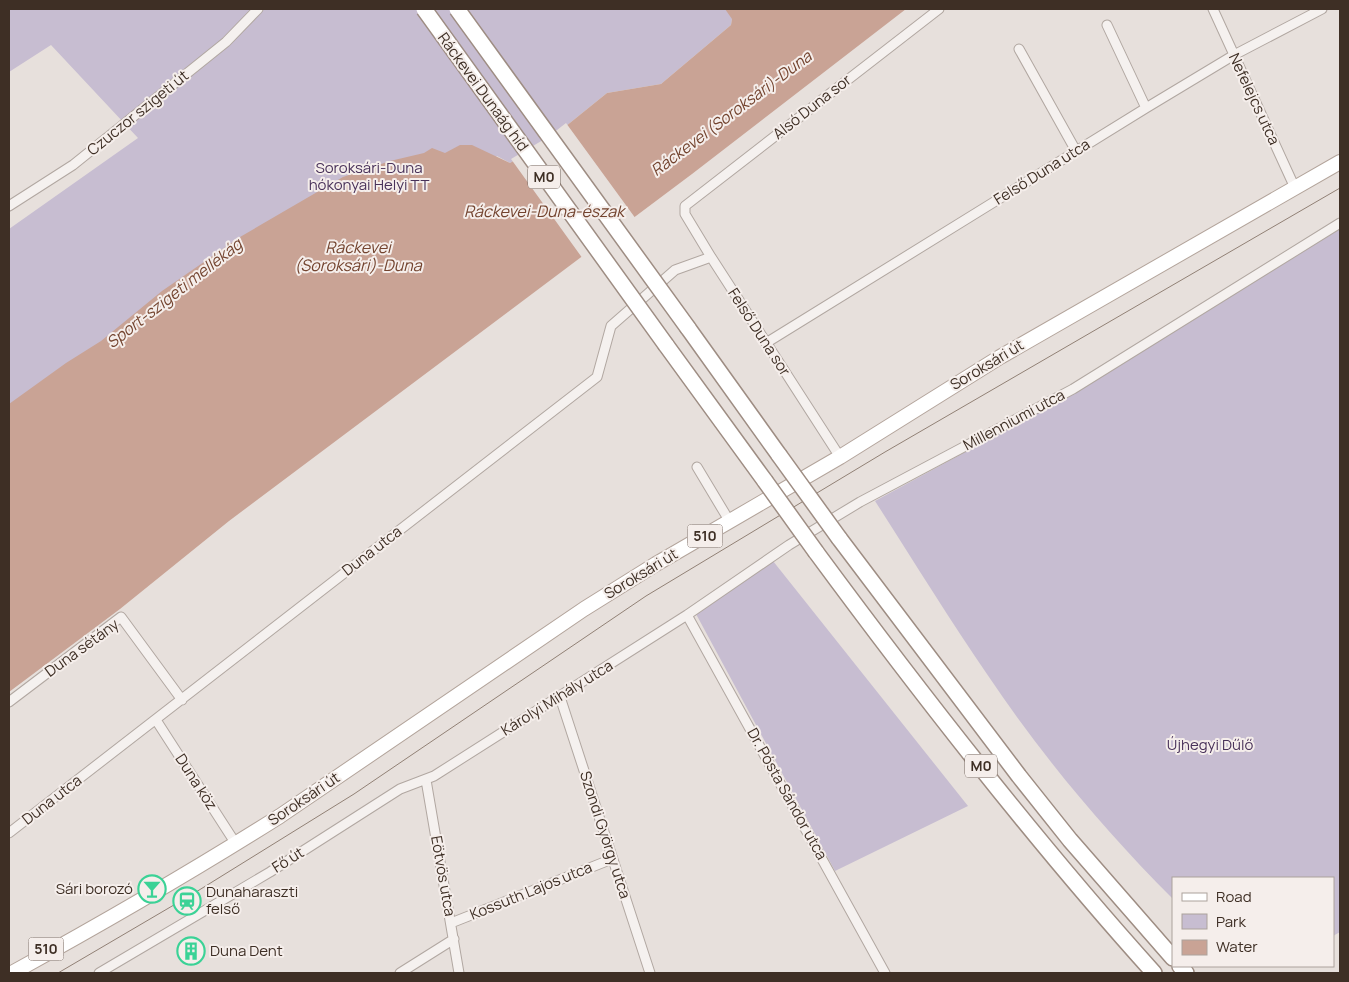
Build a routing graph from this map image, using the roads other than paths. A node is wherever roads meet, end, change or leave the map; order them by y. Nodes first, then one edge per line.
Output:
1 (258, 9) edge
2 (424, 9) edge
3 (457, 9) edge
4 (939, 9) edge
5 (1212, 9) edge
6 (1322, 9) edge
7 (1107, 25) dead end
8 (1019, 49) dead end
9 (1234, 55) junction
10 (1146, 108) junction
11 (1076, 151) junction
12 (1340, 162) edge
13 (1295, 188) junction
14 (9, 206) edge
15 (685, 206) joint
16 (1340, 223) edge
17 (711, 257) junction
18 (766, 342) junction
19 (840, 457) junction
20 (698, 467) dead end
21 (730, 522) junction
22 (687, 615) junction
23 (560, 697) junction
24 (182, 700) junction
25 (9, 702) edge
26 (156, 720) junction
27 (426, 780) junction
28 (9, 833) edge
29 (236, 844) junction
30 (612, 859) junction
31 (451, 923) junction
32 (84, 932) junction
33 (454, 939) junction
34 (1172, 957) edge
35 (9, 969) edge
36 (12, 973) edge
37 (99, 973) edge
38 (400, 973) edge
39 (459, 973) edge
40 (650, 973) edge
41 (885, 973) edge
42 (1154, 973) edge

1 - 14 street, Czuczor szigeti út
2 - 42 highway, Ráckevei Dunaág híd / M0, bridge
3 - 34 highway, Ráckevei Dunaág híd / M0, bridge
4 - 15 street, Alsó Duna sor
5 - 9 street, Nefelejcs utca
6 - 9 street, Felső Duna utca
7 - 10 street
8 - 11 street
9 - 10 street, Felső Duna utca
9 - 13 street, Nefelejcs utca
10 - 11 street, Felső Duna utca
11 - 18 street, Felső Duna utca
12 - 13 main road, Soroksári út / 510
13 - 19 main road, Soroksári út / 510
15 - 17 street, Felső Duna sor
16 - 22 street, Millenniumi utca
17 - 18 street, Felső Duna sor
17 - 24 street, Duna utca
18 - 19 street, Felső Duna sor
19 - 21 main road, Soroksári út / 510
20 - 21 street
21 - 29 main road, Soroksári út / 510
22 - 23 street, Károlyi Mihály utca
22 - 41 street, Dr. Pósta Sándor utca
23 - 27 street, Károlyi Mihály utca
23 - 30 street, Szondi György utca
24 - 25 street, Duna sétány
24 - 26 street, Duna utca
26 - 28 street, Duna utca
26 - 29 street, Duna köz
27 - 31 street, Eötvös utca
27 - 37 street, Fő út
29 - 32 main road, Soroksári út / 510
30 - 31 street, Kossuth Lajos utca
30 - 40 street, Szondi György utca
31 - 33 street, Eötvös utca
32 - 35 main road, 510
32 - 36 main road, 510
33 - 38 street
33 - 39 street, Eötvös utca

